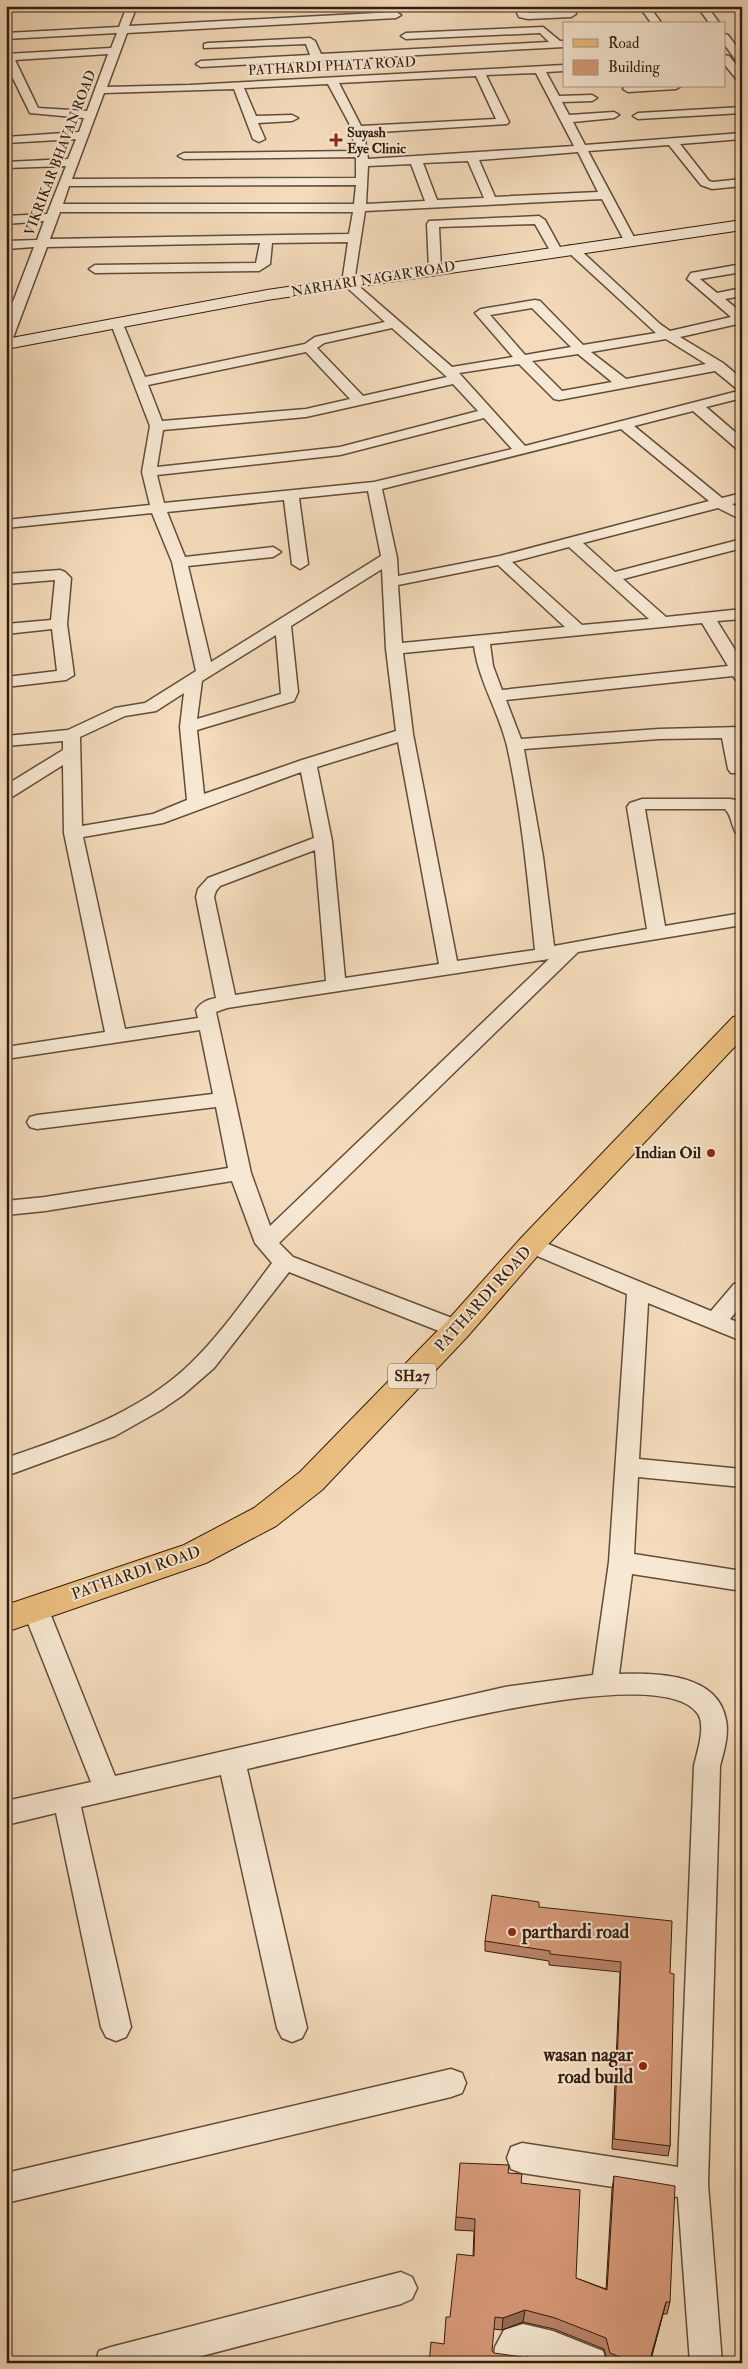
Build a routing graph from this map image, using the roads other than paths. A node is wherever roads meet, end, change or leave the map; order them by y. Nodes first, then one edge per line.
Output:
1 (132, 6) edge
2 (322, 6) edge
3 (519, 6) edge
4 (567, 6) edge
5 (644, 6) edge
6 (702, 6) edge
7 (328, 19) junction
8 (209, 20) junction
9 (399, 22) edge
10 (655, 22) edge
11 (713, 22) edge
12 (124, 28) junction
13 (6, 36) edge
14 (727, 36) edge
15 (561, 44) edge
16 (208, 46) junction
17 (114, 51) junction
18 (7, 57) edge
19 (741, 57) edge
20 (317, 58) junction
21 (726, 58) edge
22 (726, 60) edge
23 (420, 64) junction
24 (563, 68) edge
25 (540, 70) junction
26 (480, 73) junction
27 (196, 76) junction
28 (739, 81) edge
29 (332, 82) junction
30 (238, 86) junction
31 (644, 88) edge
32 (628, 89) dead end
33 (100, 90) junction
34 (592, 98) dead end
35 (555, 99) junction
36 (742, 110) edge
37 (90, 115) junction
38 (614, 115) dead end
39 (638, 116) dead end
40 (292, 118) dead end
41 (565, 119) junction
42 (251, 120) junction
43 (357, 130) junction
44 (83, 135) junction
45 (742, 136) edge
46 (259, 139) dead end
47 (6, 140) edge
48 (672, 142) junction
49 (581, 149) junction
50 (184, 156) dead end
51 (472, 157) junction
52 (362, 159) junction
53 (416, 161) junction
54 (73, 162) junction
55 (6, 165) edge
56 (225, 169) junction
57 (361, 181) junction
58 (742, 182) edge
59 (65, 183) junction
60 (606, 195) junction
61 (491, 201) junction
62 (432, 204) junction
63 (141, 208) junction
64 (358, 208) junction
65 (54, 212) junction
66 (6, 220) edge
67 (742, 225) edge
68 (133, 233) junction
69 (354, 238) junction
70 (266, 240) junction
71 (630, 241) junction
72 (42, 243) junction
73 (6, 245) edge
74 (564, 250) junction
75 (742, 268) edge
76 (95, 269) dead end
77 (435, 269) junction
78 (348, 283) junction
79 (742, 292) edge
80 (714, 297) junction
81 (741, 319) edge
82 (117, 324) junction
83 (395, 324) junction
84 (669, 335) junction
85 (7, 336) edge
86 (309, 347) junction
87 (580, 349) junction
88 (521, 358) junction
89 (718, 366) junction
90 (453, 375) junction
91 (140, 382) junction
92 (622, 383) junction
93 (742, 386) edge
94 (742, 394) edge
95 (361, 402) junction
96 (696, 406) junction
97 (486, 413) junction
98 (623, 424) junction
99 (157, 426) junction
100 (742, 446) edge
101 (522, 451) junction
102 (150, 472) junction
103 (374, 486) junction
104 (291, 494) junction
105 (742, 497) edge
106 (720, 503) junction
107 (158, 509) junction
108 (742, 516) edge
109 (6, 524) edge
110 (571, 541) junction
111 (742, 543) edge
112 (273, 552) dead end
113 (388, 558) junction
114 (501, 560) junction
115 (180, 562) junction
116 (300, 564) dead end
117 (614, 577) junction
118 (6, 579) edge
119 (390, 582) junction
120 (742, 614) edge
121 (706, 616) junction
122 (661, 621) junction
123 (59, 624) junction
124 (283, 624) junction
125 (6, 629) edge
126 (577, 629) junction
127 (481, 640) junction
128 (394, 649) junction
129 (741, 674) edge
130 (199, 676) junction
131 (6, 682) edge
132 (496, 696) junction
133 (188, 727) junction
134 (735, 732) edge
135 (405, 734) junction
136 (6, 741) edge
137 (71, 743) junction
138 (515, 745) junction
139 (308, 764) junction
140 (737, 769) dead end
141 (6, 793) edge
142 (196, 803) junction
143 (742, 829) edge
144 (73, 833) junction
145 (323, 841) junction
146 (742, 919) edge
147 (657, 933) junction
148 (571, 947) junction
149 (545, 954) junction
150 (449, 969) junction
151 (336, 986) junction
152 (227, 1002) junction
153 (208, 1023) junction
154 (742, 1023) edge
155 (116, 1035) junction
156 (6, 1053) edge
157 (224, 1099) junction
158 (37, 1122) dead end
159 (240, 1173) junction
160 (6, 1208) edge
161 (266, 1243) junction
162 (532, 1245) junction
163 (285, 1262) junction
164 (742, 1290) edge
165 (638, 1291) junction
166 (715, 1322) junction
167 (457, 1329) junction
168 (742, 1333) edge
169 (6, 1467) edge
170 (628, 1467) junction
171 (742, 1478) edge
172 (621, 1562) junction
173 (742, 1581) edge
174 (35, 1608) junction
175 (6, 1619) edge
176 (605, 1684) junction
177 (232, 1762) junction
178 (108, 1791) junction
179 (66, 1799) junction
180 (6, 1813) edge
181 (116, 2027) dead end
182 (292, 2028) dead end
183 (451, 2083) dead end
184 (522, 2158) dead end
185 (693, 2184) junction
186 (6, 2188) edge
187 (401, 2288) dead end
188 (111, 2363) edge
189 (509, 2363) edge
190 (591, 2363) edge
191 (706, 2363) edge

1 - 12 street, VIKRIKAR BHAVAN ROAD
2 - 7 street
3 - 4 street
5 - 10 street
6 - 11 street
7 - 8 street
7 - 9 street
8 - 12 street
8 - 16 street
9 - 15 street
9 - 23 street
12 - 13 street
12 - 17 street, VIKRIKAR BHAVAN ROAD
14 - 19 street
15 - 23 street
16 - 20 street
16 - 27 street
17 - 18 street
17 - 33 street, VIKRIKAR BHAVAN ROAD
18 - 37 street
19 - 21 street
20 - 23 street
20 - 27 street
22 - 28 street
23 - 26 street, PATHARDI PHATA ROAD
23 - 29 street, PATHARDI PHATA ROAD
24 - 25 street, PATHARDI PHATA ROAD
25 - 26 street, PATHARDI PHATA ROAD
25 - 35 street
26 - 43 street
27 - 30 street, PATHARDI PHATA ROAD
27 - 33 street, PATHARDI PHATA ROAD
29 - 30 street, PATHARDI PHATA ROAD
29 - 43 street
30 - 42 street
31 - 32 street
33 - 37 street, VIKRIKAR BHAVAN ROAD
34 - 35 street
35 - 41 street
36 - 39 street
37 - 44 street, VIKRIKAR BHAVAN ROAD
38 - 41 street
40 - 42 street
41 - 49 street
42 - 46 street
43 - 52 street
44 - 47 street
44 - 54 street, VIKRIKAR BHAVAN ROAD
45 - 48 street
48 - 49 street
48 - 58 street
49 - 51 street
49 - 60 street
50 - 56 street
51 - 53 street
51 - 61 street
52 - 53 street
52 - 56 street
52 - 57 street
53 - 62 street
54 - 55 street
54 - 59 street, VIKRIKAR BHAVAN ROAD
56 - 57 street
56 - 59 street
57 - 64 street
59 - 65 street, VIKRIKAR BHAVAN ROAD
60 - 61 street
60 - 71 street
61 - 62 street
62 - 64 street
63 - 64 street
63 - 65 street
63 - 68 street
64 - 69 street
65 - 66 street
65 - 72 street, VIKRIKAR BHAVAN ROAD
67 - 71 street, NARHARI NAGAR ROAD
68 - 70 street
68 - 72 street
69 - 70 street
69 - 78 street
70 - 76 street
71 - 74 street, NARHARI NAGAR ROAD
72 - 73 street
72 - 85 street, VIKRIKAR BHAVAN ROAD
74 - 77 street, NARHARI NAGAR ROAD
74 - 77 street
74 - 84 street
75 - 80 street
77 - 78 street, NARHARI NAGAR ROAD
78 - 82 street, NARHARI NAGAR ROAD
78 - 83 street
79 - 80 street
80 - 81 street
81 - 84 street
82 - 85 street, NARHARI NAGAR ROAD
82 - 91 street
83 - 86 street
83 - 90 street
84 - 87 street
84 - 89 street
86 - 91 street
86 - 95 street
87 - 88 street
87 - 88 street
87 - 92 street
88 - 90 street
88 - 92 street
89 - 92 street
89 - 93 street
90 - 95 street
90 - 97 street
91 - 99 street
94 - 96 street
95 - 99 street
96 - 98 street
96 - 100 street
97 - 101 street
97 - 102 street
98 - 101 street
98 - 106 street
99 - 102 street
101 - 103 street
102 - 107 street
103 - 104 street
103 - 113 street
104 - 107 street
104 - 116 street
105 - 106 street
106 - 108 street
106 - 110 street
107 - 109 street
107 - 115 street
110 - 114 street
110 - 117 street
111 - 117 street
112 - 115 street
113 - 119 street
113 - 124 street
114 - 119 street
114 - 126 street
115 - 130 street
117 - 122 street
118 - 123 street
119 - 128 street
120 - 121 street
121 - 122 street
121 - 129 street
122 - 126 street
123 - 125 street
123 - 131 street
124 - 130 street
124 - 133 street
126 - 127 street
127 - 128 street
127 - 132 street
128 - 135 street
129 - 132 street
130 - 133 street
130 - 137 street
132 - 138 street
133 - 142 street
134 - 138 street
134 - 140 street
135 - 139 street
135 - 150 street
136 - 137 street
137 - 141 street
137 - 144 street
138 - 149 street
139 - 142 street
139 - 145 street
142 - 144 street
143 - 147 street
144 - 155 street
145 - 151 street
145 - 152 street
146 - 147 street
147 - 148 street
148 - 149 street
148 - 161 street
149 - 150 street
150 - 151 street
151 - 152 street
152 - 153 street
153 - 155 street
153 - 157 street
154 - 162 main road, PATHARDI ROAD / SH27
155 - 156 street
157 - 158 street
157 - 159 street
159 - 160 street
159 - 161 street
161 - 163 street
162 - 165 street
162 - 167 main road, PATHARDI ROAD / SH27
163 - 167 street
163 - 169 street
164 - 166 street
165 - 166 street
165 - 170 street
166 - 168 street
167 - 174 main road, PATHARDI ROAD / SH27
170 - 171 street
170 - 172 street
172 - 173 street
172 - 176 street
174 - 175 main road, PATHARDI ROAD / SH27
174 - 178 street
176 - 177 street
176 - 185 street
177 - 178 street
177 - 182 street
178 - 179 street
179 - 180 street
179 - 181 street
183 - 186 street
184 - 185 street
185 - 191 street
187 - 188 street
189 - 190 street

